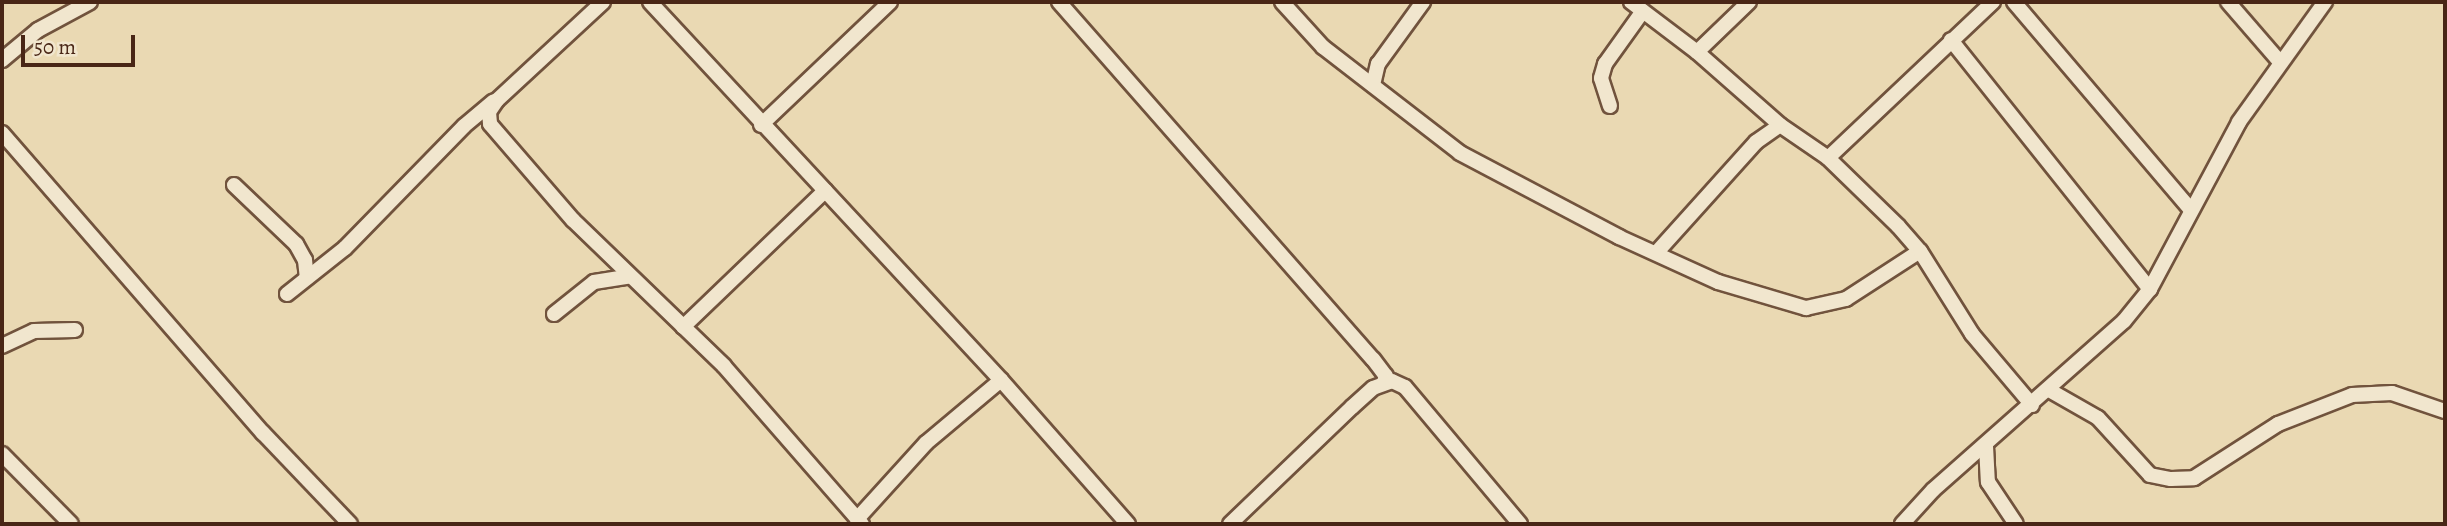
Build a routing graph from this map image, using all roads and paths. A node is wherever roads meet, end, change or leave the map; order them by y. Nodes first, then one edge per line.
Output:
1 (90, 2) edge
2 (603, 2) edge
3 (650, 2) edge
4 (890, 2) edge
5 (1059, 2) edge
6 (1282, 2) edge
7 (1423, 2) edge
8 (1749, 2) edge
9 (1993, 2) edge
10 (2014, 2) edge
11 (2228, 2) edge
12 (2325, 2) edge
13 (1637, 6) edge
14 (1951, 40) junction
15 (1697, 51) junction
16 (2, 60) edge
17 (2280, 62) junction
18 (1373, 85) junction
19 (497, 100) junction
20 (1610, 106) dead end
21 (761, 125) junction
22 (1780, 125) junction
23 (2, 133) edge
24 (1828, 158) junction
25 (234, 184) dead end
26 (825, 191) junction
27 (2191, 210) junction
28 (1920, 251) junction
29 (1657, 253) junction
30 (631, 276) junction
31 (307, 278) junction
32 (2150, 289) junction
33 (287, 294) dead end
34 (554, 314) dead end
35 (683, 327) junction
36 (75, 330) dead end
37 (2, 346) edge
38 (1001, 380) junction
39 (1384, 382) junction
40 (2049, 390) junction
41 (2032, 405) junction
42 (2445, 411) edge
43 (1986, 446) junction
44 (2, 454) edge
45 (860, 521) edge
46 (71, 524) edge
47 (350, 524) edge
48 (1128, 524) edge
49 (1230, 524) edge
50 (1520, 524) edge
51 (1902, 524) edge
52 (2016, 524) edge

1 - 16 street
2 - 19 street
3 - 21 street
4 - 21 street
5 - 39 street
6 - 18 street
7 - 18 street
8 - 15 street
9 - 14 street
10 - 27 street
11 - 17 street
12 - 17 street
13 - 15 street
13 - 20 street
14 - 24 street
14 - 32 street
15 - 22 street
17 - 27 street
18 - 29 street
19 - 30 street
19 - 31 street
21 - 26 street
22 - 24 street
22 - 29 street
23 - 47 street
24 - 28 street
25 - 31 street
26 - 35 street
26 - 38 street
27 - 32 street
28 - 29 street
28 - 41 street
30 - 34 street
30 - 35 street
31 - 33 street
32 - 40 street
35 - 45 street
36 - 37 street
38 - 45 street
38 - 48 street
39 - 49 street
39 - 50 street
40 - 41 street
40 - 42 street
41 - 43 street
43 - 51 street
43 - 52 street
44 - 46 street

